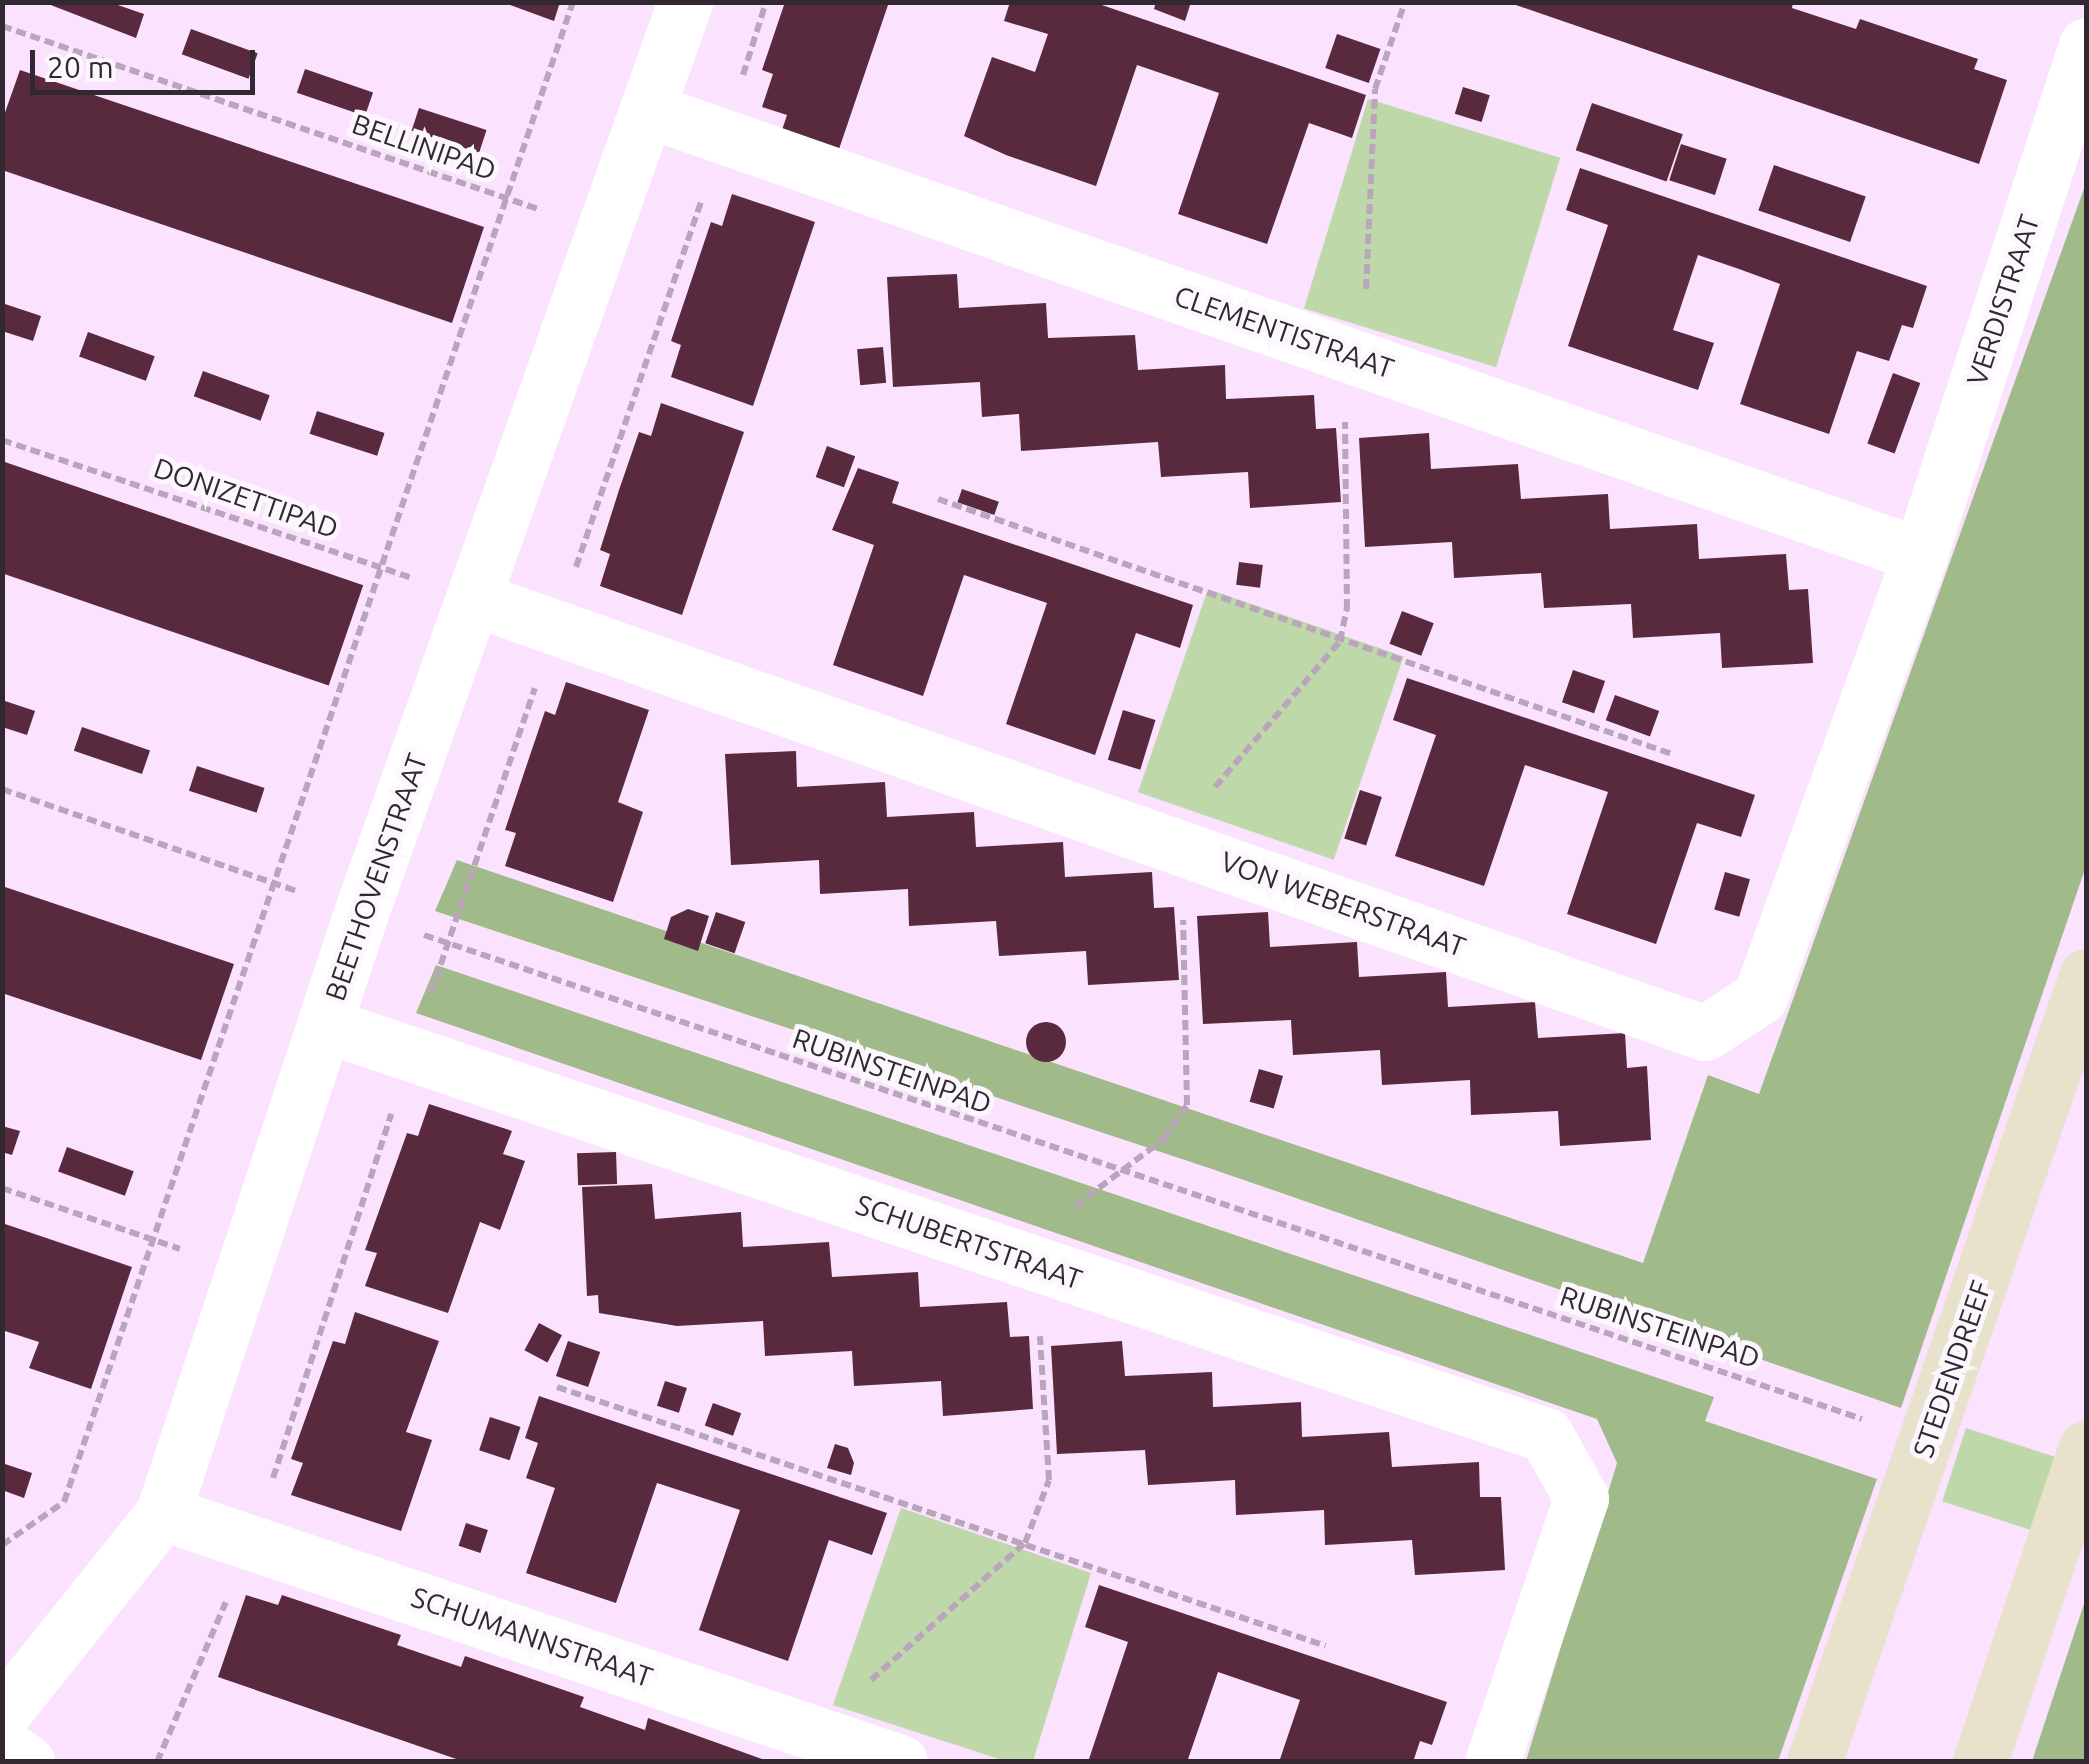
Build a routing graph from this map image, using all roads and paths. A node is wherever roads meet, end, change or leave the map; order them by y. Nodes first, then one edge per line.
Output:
1 (572, 2) edge
2 (685, 2) edge
3 (766, 2) edge
4 (2, 26) edge
5 (2086, 45) edge
6 (648, 110) junction
7 (723, 136) junction
8 (506, 199) junction
9 (604, 231) junction
10 (2, 440) edge
11 (938, 499) dead end
12 (1920, 555) junction
13 (379, 566) junction
14 (475, 599) junction
15 (555, 628) junction
16 (1672, 754) dead end
17 (2, 788) edge
18 (270, 882) junction
19 (362, 913) junction
20 (448, 943) junction
21 (2086, 976) edge
22 (325, 1025) junction
23 (410, 1054) junction
24 (2, 1188) edge
25 (150, 1238) junction
26 (243, 1270) junction
27 (557, 1387) dead end
28 (1770, 1387) dead end
29 (2086, 1447) edge
30 (163, 1513) junction
31 (252, 1543) junction
32 (2, 1545) edge
33 (1326, 1646) dead end
34 (2, 1714) edge
35 (2, 1744) edge
36 (27, 1762) edge
37 (158, 1762) edge
38 (900, 1762) edge
39 (1492, 1762) edge
40 (1814, 1762) edge
41 (1980, 1762) edge

1 - 8 path
2 - 6 street, BEETHOVENSTRAAT
3 - 7 path
4 - 8 path, BELLINIPAD
5 - 12 street, VERDISTRAAT
6 - 7 street, CLEMENTISTRAAT
6 - 9 street, BEETHOVENSTRAAT
7 - 12 street, CLEMENTISTRAAT
7 - 15 path
8 - 9 path, BELLINIPAD
8 - 13 path
9 - 14 street, BEETHOVENSTRAAT
10 - 13 path, DONIZETTIPAD
11 - 16 path
12 - 15 street, VON WEBERSTRAAT
13 - 14 path, DONIZETTIPAD
13 - 18 path
14 - 15 street, VON WEBERSTRAAT
14 - 19 street, BEETHOVENSTRAAT
15 - 20 path
17 - 18 path, RUBINSTEINPAD
18 - 19 path, RUBINSTEINPAD
18 - 25 path
19 - 20 path, RUBINSTEINPAD
19 - 22 street, BEETHOVENSTRAAT
20 - 23 path
20 - 28 path, RUBINSTEINPAD
21 - 40 main road, STEDENDREEF
22 - 23 street, SCHUBERTSTRAAT
22 - 26 street, BEETHOVENSTRAAT
23 - 31 path
23 - 39 street, SCHUBERTSTRAAT
24 - 25 path
25 - 26 path
25 - 32 path
26 - 30 street, BEETHOVENSTRAAT
27 - 33 path
29 - 41 main road
30 - 31 street, SCHUMANNSTRAAT
30 - 34 street, BEETHOVENSTRAAT
31 - 37 path
31 - 38 street, SCHUMANNSTRAAT
35 - 36 street

